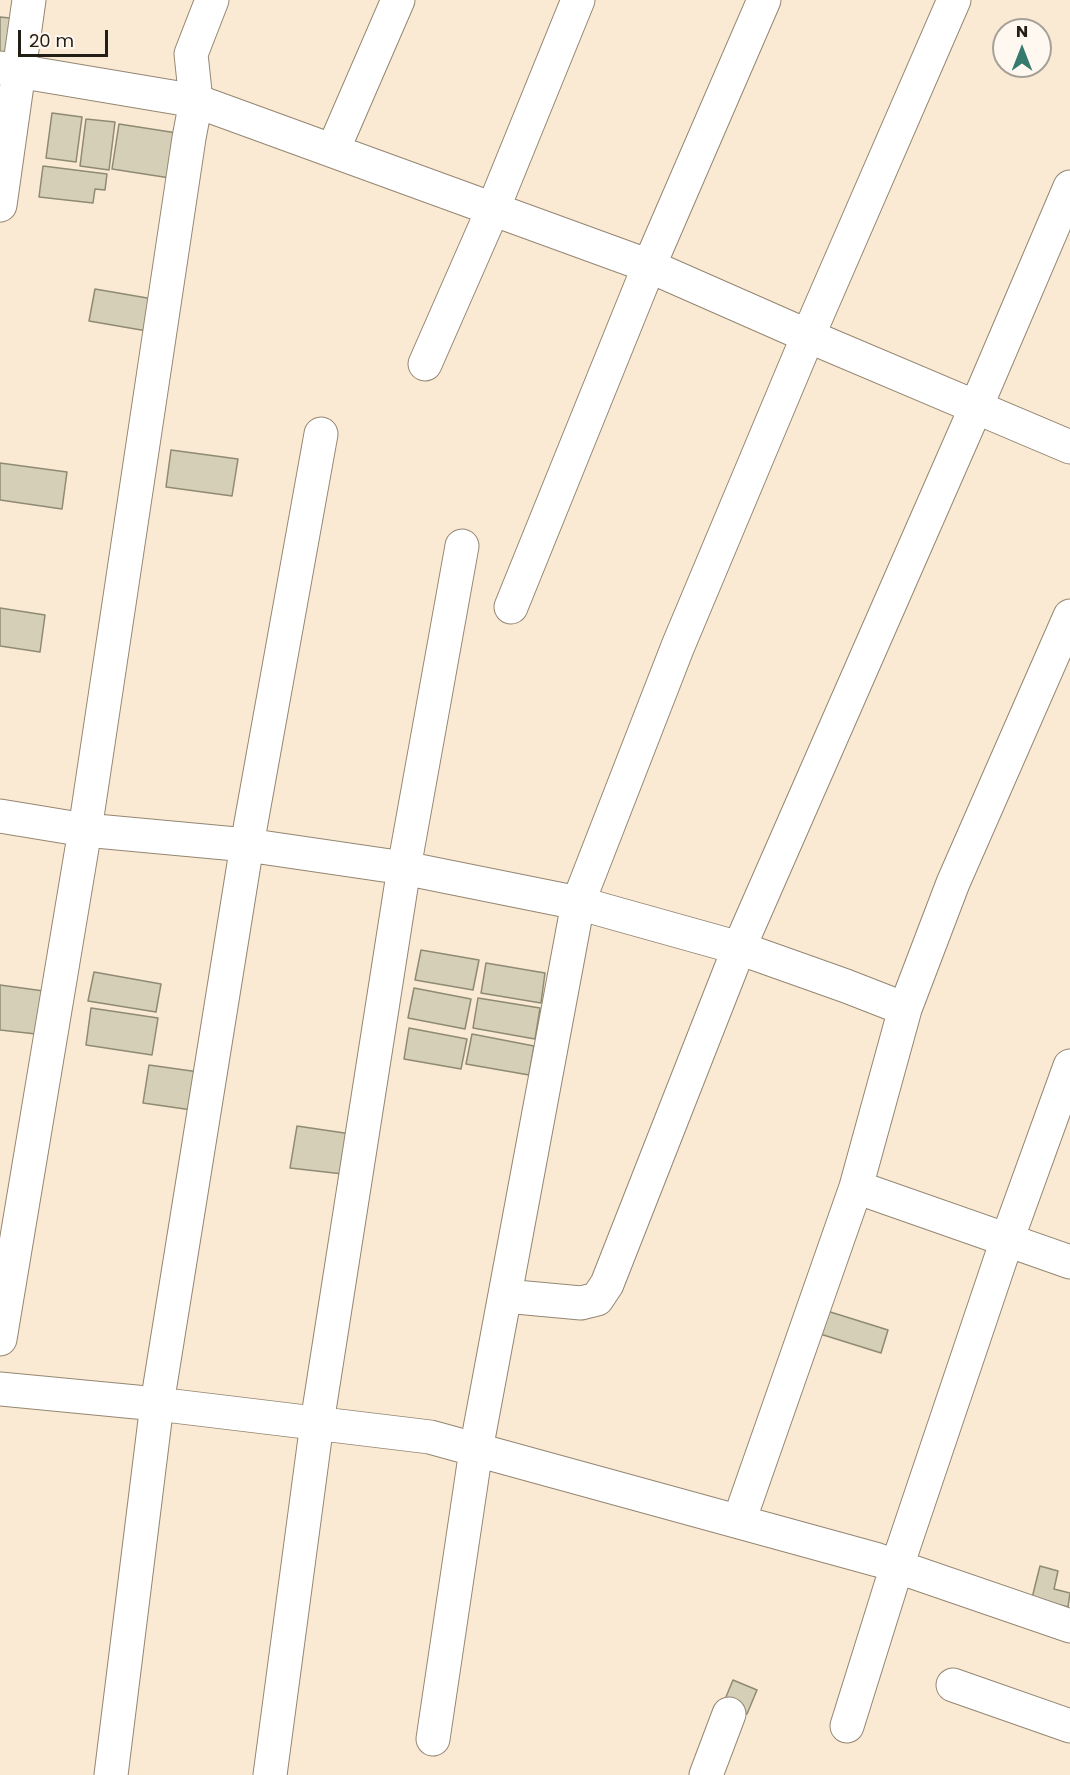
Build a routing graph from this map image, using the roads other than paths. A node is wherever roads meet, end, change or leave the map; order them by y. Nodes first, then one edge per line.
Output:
1 (29, 0) edge
2 (212, 0) edge
3 (398, 0) edge
4 (578, 0) edge
5 (764, 0) edge
6 (954, 0) edge
7 (10, 69) edge
8 (196, 100) junction
9 (333, 150) junction
10 (1070, 187) edge
11 (0, 206) edge
12 (493, 209) junction
13 (648, 266) junction
14 (808, 336) junction
15 (426, 364) dead end
16 (976, 407) junction
17 (321, 434) dead end
18 (1070, 447) edge
19 (462, 546) dead end
20 (512, 607) dead end
21 (1070, 616) edge
22 (0, 816) edge
23 (85, 830) junction
24 (247, 845) junction
25 (404, 868) junction
26 (578, 903) junction
27 (739, 948) junction
28 (905, 1009) junction
29 (1070, 1066) edge
30 (856, 1187) junction
31 (1007, 1240) junction
32 (1070, 1262) edge
33 (505, 1296) junction
34 (0, 1339) edge
35 (0, 1389) edge
36 (157, 1404) junction
37 (317, 1423) junction
38 (476, 1450) junction
39 (739, 1521) junction
40 (897, 1566) junction
41 (1070, 1626) edge
42 (953, 1685) dead end
43 (729, 1714) dead end
44 (847, 1726) dead end
45 (1070, 1726) edge
46 (433, 1739) dead end
47 (111, 1775) edge
48 (270, 1775) edge
49 (706, 1775) edge

1 - 7 street
2 - 8 street
3 - 9 street
4 - 12 street
5 - 13 street
6 - 14 street
7 - 8 street
7 - 11 street
8 - 9 street
8 - 23 street
9 - 12 street
10 - 16 street
12 - 13 street
12 - 15 street
13 - 14 street
13 - 20 street
14 - 16 street
14 - 26 street
16 - 18 street
16 - 27 street
17 - 24 street
19 - 25 street
21 - 28 street
22 - 23 street
23 - 24 street
23 - 34 street
24 - 25 street
24 - 36 street
25 - 26 street
25 - 37 street
26 - 27 street
26 - 33 street
27 - 28 street
27 - 33 street
28 - 30 street
29 - 31 street
30 - 31 street
30 - 39 street
31 - 32 street
31 - 40 street
33 - 38 street
35 - 36 street
36 - 37 street
36 - 47 street
37 - 38 street
37 - 48 street
38 - 39 street
38 - 46 street
39 - 40 street
40 - 41 street
40 - 44 street
42 - 45 street
43 - 49 street

